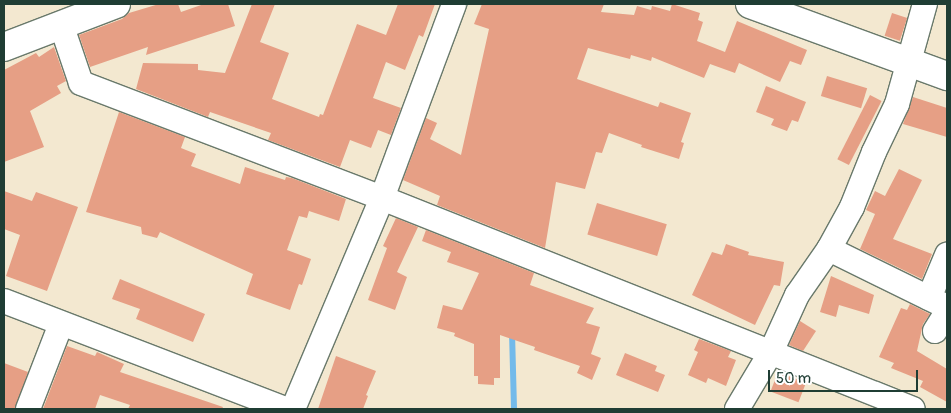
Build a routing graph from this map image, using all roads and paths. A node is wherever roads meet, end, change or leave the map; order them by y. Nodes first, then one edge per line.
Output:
1 (116, 4) edge
2 (454, 4) edge
3 (750, 4) edge
4 (925, 4) edge
5 (61, 24) junction
6 (4, 47) edge
7 (909, 63) junction
8 (947, 76) edge
9 (382, 198) junction
10 (829, 249) junction
11 (947, 255) edge
12 (4, 301) edge
13 (940, 312) edge
14 (61, 324) junction
15 (771, 352) junction
16 (28, 409) edge
17 (285, 409) edge
18 (293, 409) edge
19 (737, 409) edge
20 (913, 409) edge

1 - 5 street
2 - 9 street
3 - 7 street
4 - 7 street
5 - 6 street
5 - 9 street
7 - 8 street
7 - 10 street
9 - 15 street
9 - 18 street
10 - 13 street
10 - 15 street
11 - 13 street
12 - 14 street
14 - 16 street
14 - 17 street
15 - 19 street
15 - 20 street

